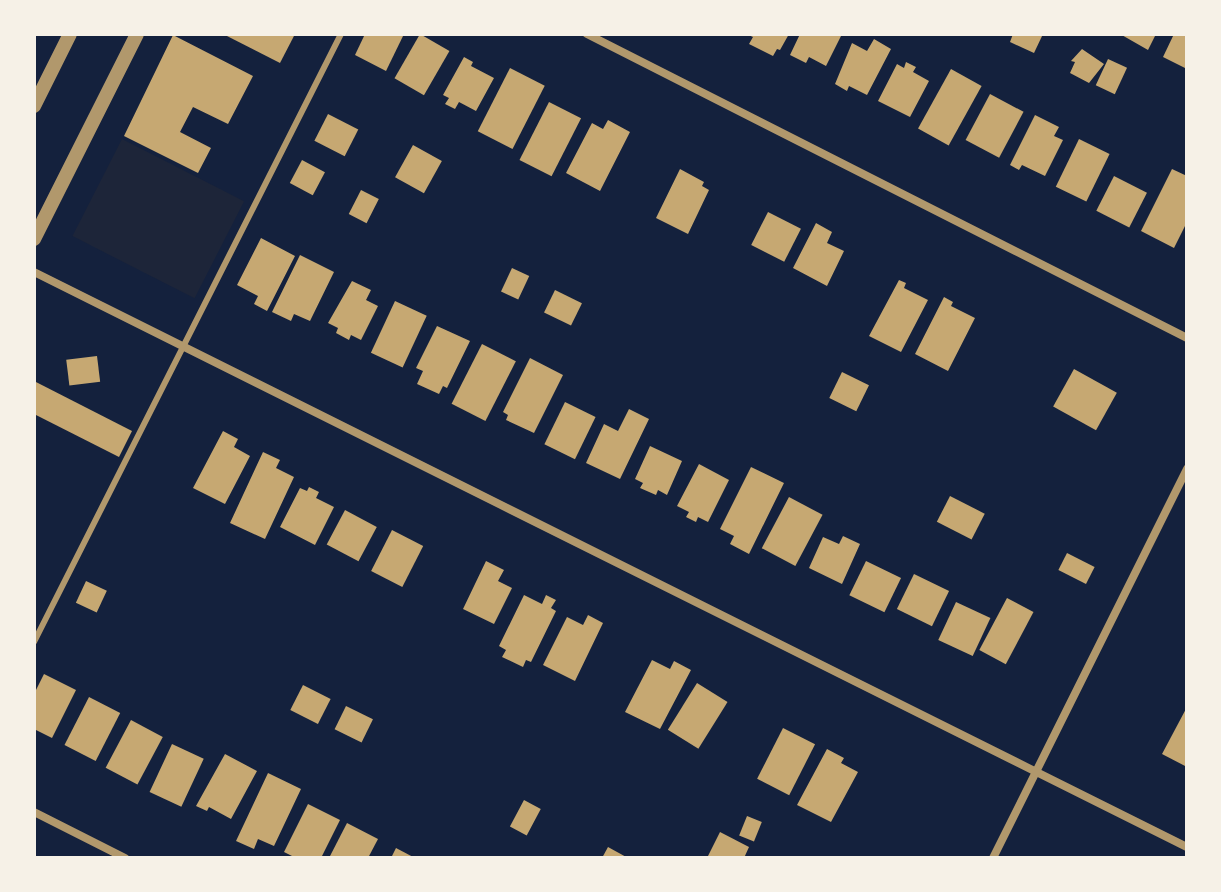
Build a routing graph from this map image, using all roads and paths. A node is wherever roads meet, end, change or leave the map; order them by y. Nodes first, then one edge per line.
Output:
1 (70, 34) edge
2 (137, 34) edge
3 (341, 34) edge
4 (587, 34) edge
5 (34, 106) edge
6 (34, 239) edge
7 (34, 272) edge
8 (1187, 338) edge
9 (185, 347) junction
10 (1187, 469) edge
11 (34, 642) edge
12 (1036, 771) junction
13 (34, 812) edge
14 (1187, 847) edge
15 (125, 858) edge
16 (993, 858) edge

1 - 5 street
2 - 6 street
3 - 9 lane
4 - 8 street
7 - 9 street
9 - 11 lane
9 - 12 street
10 - 12 street
12 - 14 street
12 - 16 street
13 - 15 street

